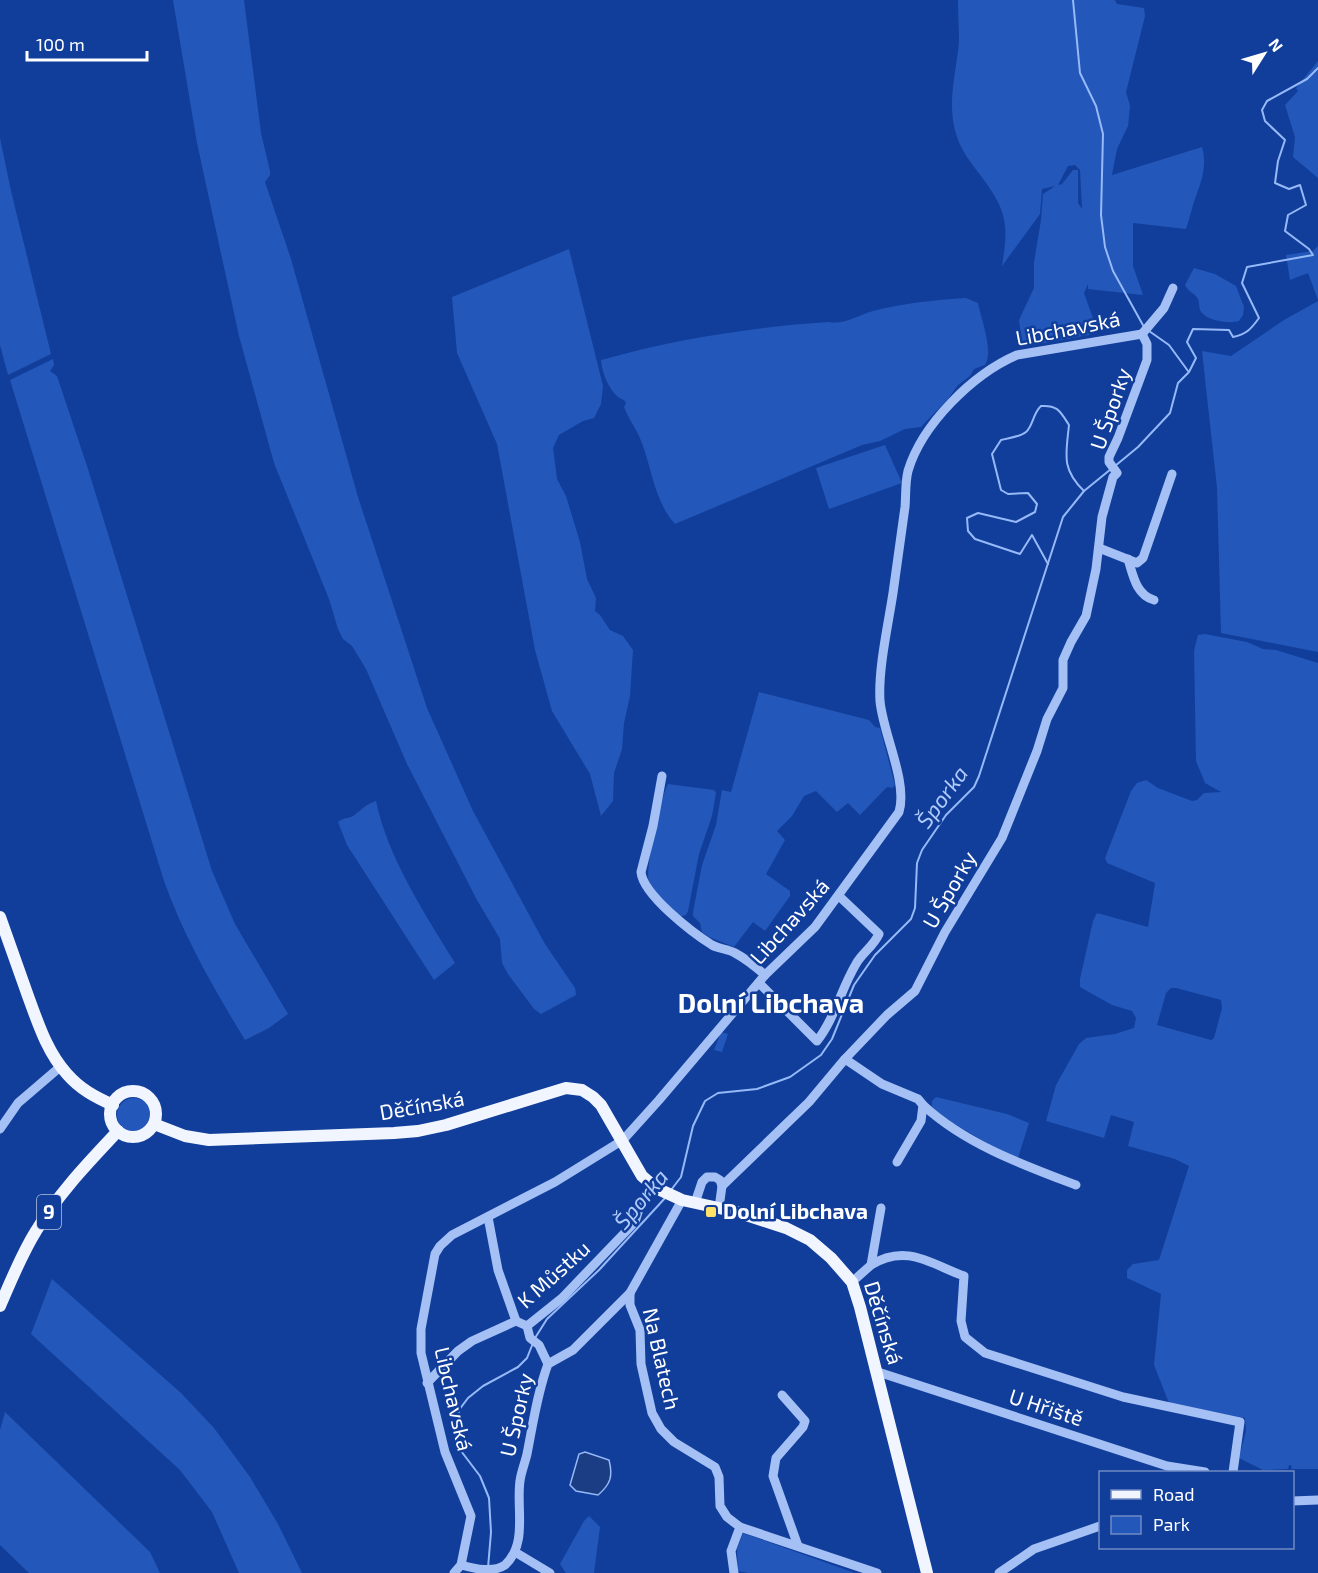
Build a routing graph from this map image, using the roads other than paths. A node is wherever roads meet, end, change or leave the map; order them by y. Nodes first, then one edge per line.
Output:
1 (1173, 288) dead end
2 (1145, 330) junction
3 (1172, 474) dead end
4 (1099, 548) junction
5 (1128, 559) junction
6 (1154, 600) dead end
7 (662, 776) dead end
8 (840, 896) junction
9 (0, 917) edge
10 (762, 979) junction
11 (845, 1059) junction
12 (60, 1067) junction
13 (112, 1105) junction
14 (923, 1105) junction
15 (154, 1124) junction
16 (0, 1129) edge
17 (118, 1131) junction
18 (623, 1140) junction
19 (897, 1162) dead end
20 (1076, 1185) dead end
21 (722, 1186) junction
22 (656, 1188) junction
23 (684, 1200) junction
24 (719, 1208) junction
25 (881, 1208) dead end
26 (488, 1217) junction
27 (872, 1265) junction
28 (852, 1282) junction
29 (630, 1293) junction
30 (0, 1306) edge
31 (516, 1321) junction
32 (526, 1326) junction
33 (548, 1364) junction
34 (878, 1372) junction
35 (427, 1383) junction
36 (782, 1395) dead end
37 (1194, 1471) edge
38 (1233, 1471) edge
39 (1318, 1500) edge
40 (1294, 1501) edge
41 (1099, 1527) edge
42 (738, 1530) junction
43 (798, 1546) junction
44 (515, 1552) junction
45 (461, 1565) junction
46 (454, 1573) edge
47 (550, 1573) edge
48 (734, 1573) edge
49 (877, 1573) edge
50 (927, 1573) edge
51 (999, 1573) edge

1 - 2 street
2 - 4 street, U Šporky
2 - 8 street, Libchavská
3 - 5 street
4 - 5 street
4 - 11 street, U Šporky
5 - 6 street
7 - 10 street
8 - 10 street, Libchavská
8 - 10 street
9 - 12 main road
10 - 18 street, Libchavská
11 - 14 street
11 - 21 street, U Šporky
12 - 13 main road
12 - 16 street
13 - 15 main road
13 - 17 main road
14 - 19 street
14 - 20 street
15 - 17 main road
15 - 18 main road, Děčínská
17 - 30 main road, 9
18 - 22 main road, Děčínská
18 - 26 street, Libchavská
21 - 23 street, U Šporky
21 - 24 street
22 - 23 main road, Děčínská
22 - 32 street, K Můstku
23 - 24 main road, Děčínská
23 - 29 street, U Šporky
24 - 28 main road, Děčínská
25 - 27 street
26 - 31 street, K Můstku
26 - 35 street, Libchavská
27 - 28 street
27 - 38 street
28 - 34 main road, Děčínská
29 - 33 street, U Šporky
29 - 42 street, Na Blatech
31 - 32 street, K Můstku
31 - 35 street, K Můstku
32 - 33 street
33 - 44 street, U Šporky
34 - 37 street, U Hřiště
34 - 50 main road, Děčínská
35 - 45 street, Libchavská
36 - 43 street
39 - 40 street
41 - 51 street
42 - 43 street
42 - 48 street
43 - 49 street
44 - 45 street
44 - 47 street
45 - 46 street, Libchavská

